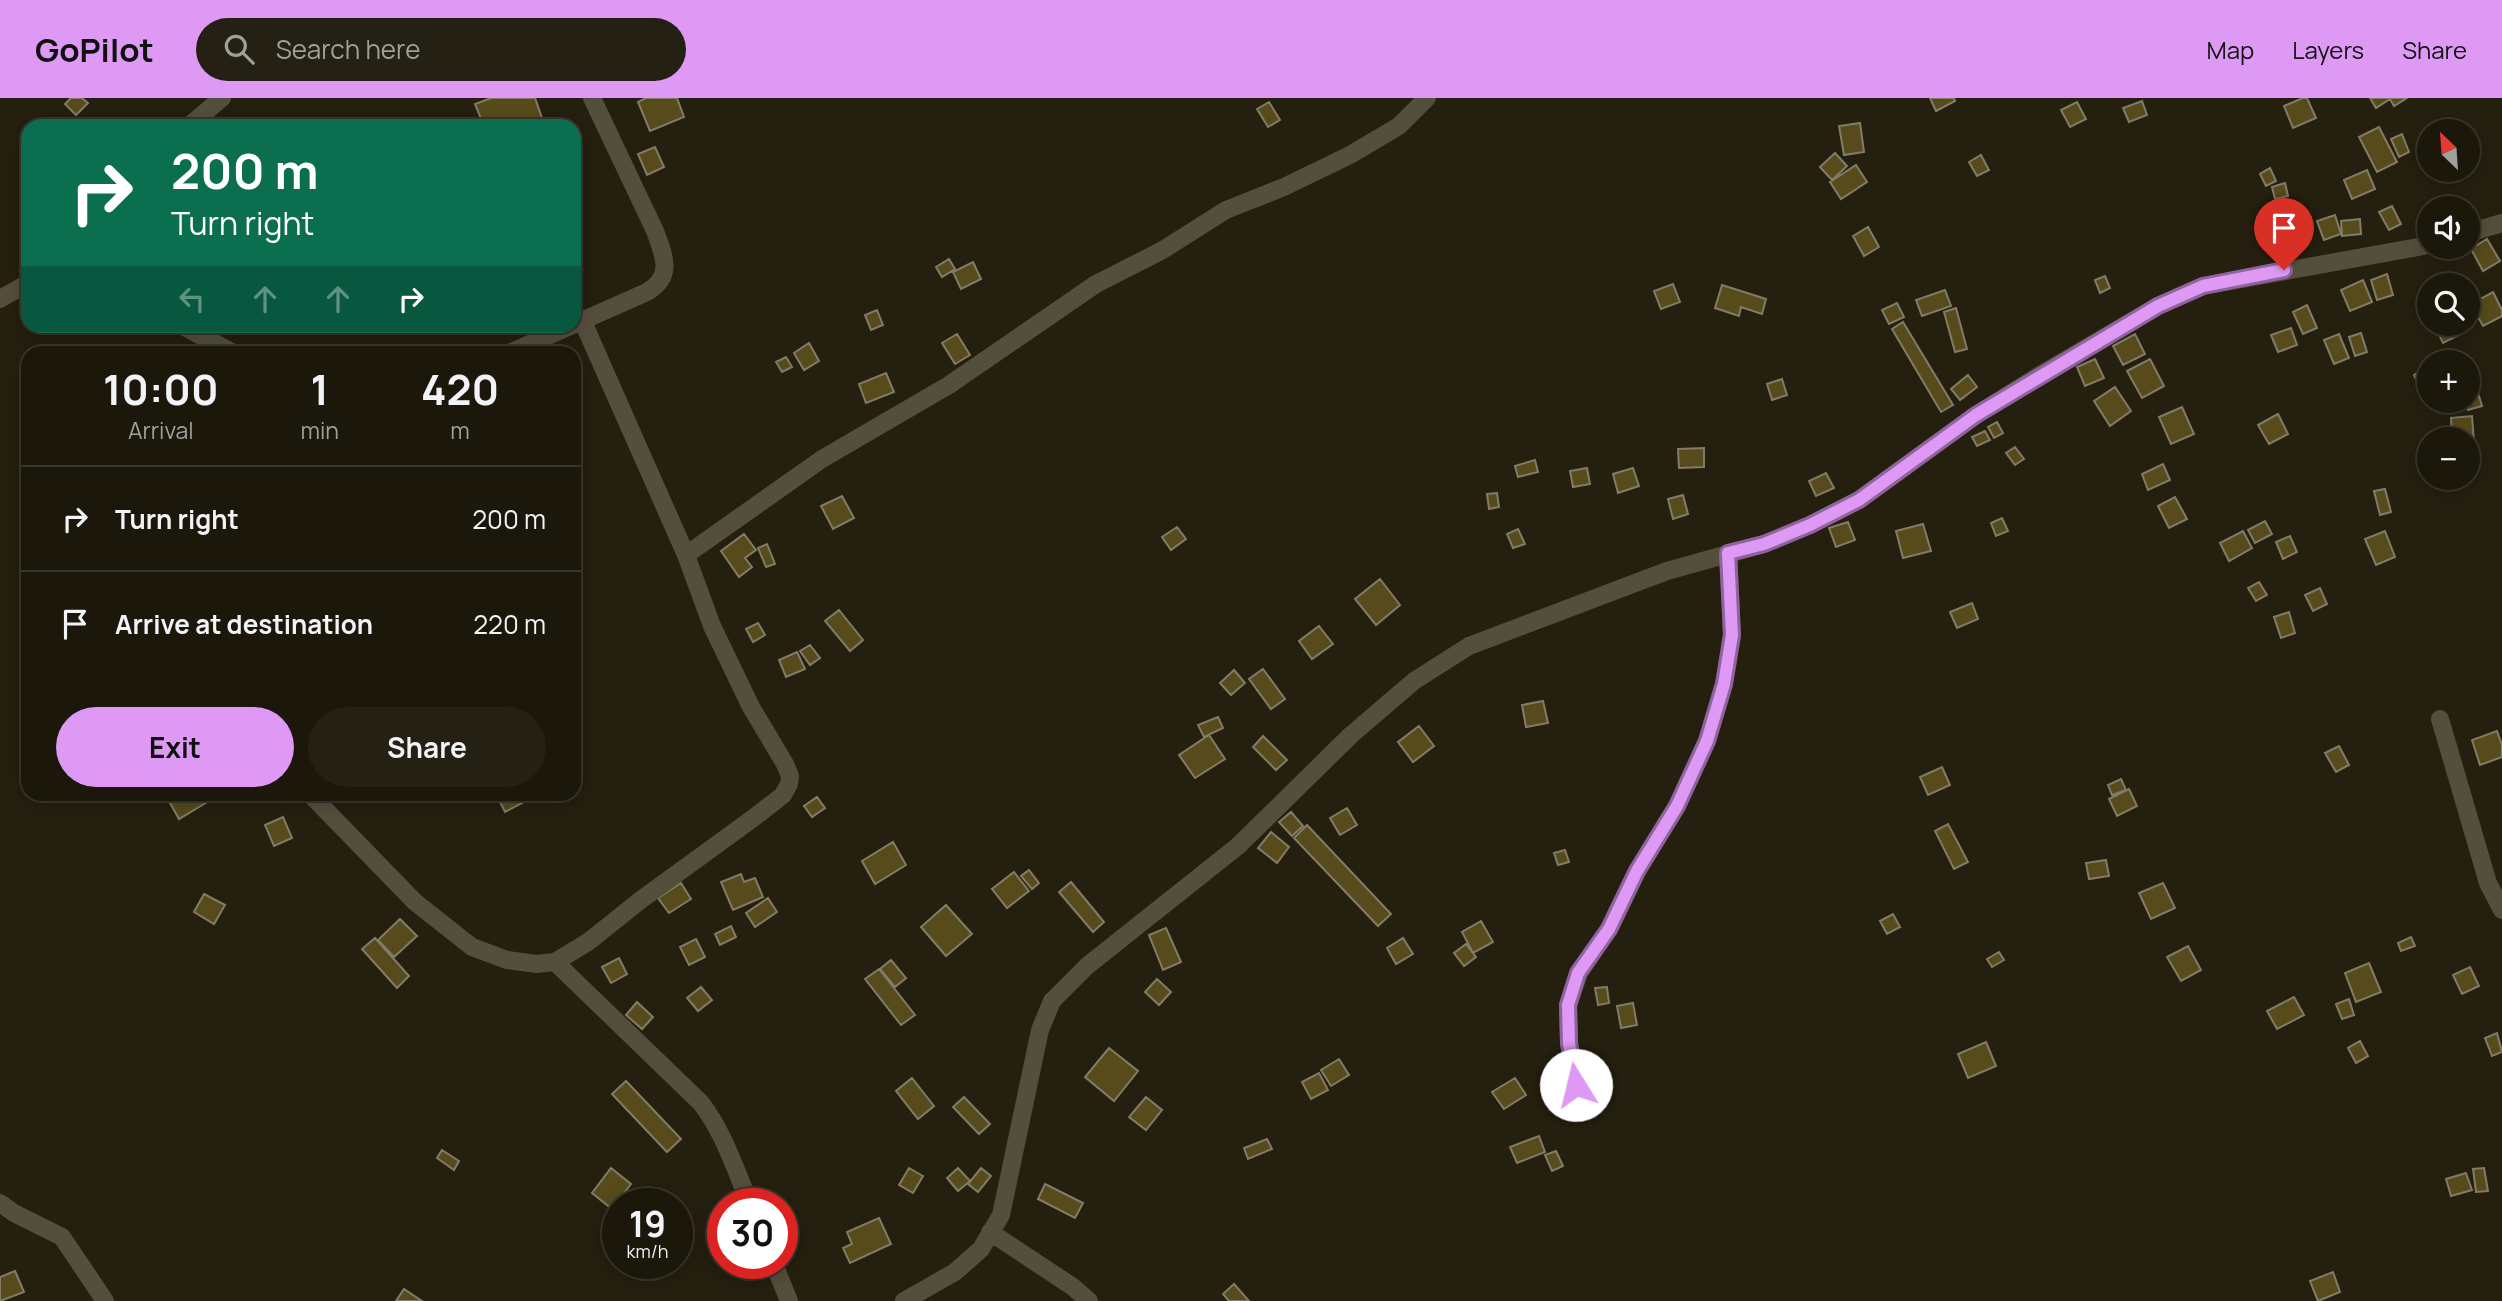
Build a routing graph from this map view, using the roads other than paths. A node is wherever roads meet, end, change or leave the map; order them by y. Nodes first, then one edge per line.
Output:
1 (222, 98) edge
2 (592, 98) edge
3 (1427, 98) edge
4 (197, 119) edge
5 (2502, 223) edge
6 (2480, 229) edge
7 (2417, 247) edge
8 (21, 288) edge
9 (0, 299) edge
10 (583, 322) joint
11 (196, 333) edge
12 (557, 333) edge
13 (220, 346) edge
14 (526, 346) edge
15 (1728, 553) junction
16 (686, 555) junction
17 (2440, 719) dead end
18 (317, 801) edge
19 (2502, 910) edge
20 (555, 962) junction
21 (1576, 1085) dead end
22 (743, 1188) edge
23 (0, 1203) edge
24 (990, 1232) junction
25 (780, 1279) edge
26 (105, 1301) edge
27 (789, 1301) edge
28 (904, 1301) edge
29 (1090, 1301) edge

1 - 4 street
2 - 10 street
3 - 16 street
5 - 6 street
7 - 15 street
8 - 9 street
10 - 16 street
11 - 13 street
12 - 14 street
15 - 21 street
15 - 24 street
16 - 20 street
17 - 19 street
18 - 20 street
20 - 22 street
23 - 26 street
24 - 28 street
24 - 29 street
25 - 27 street

